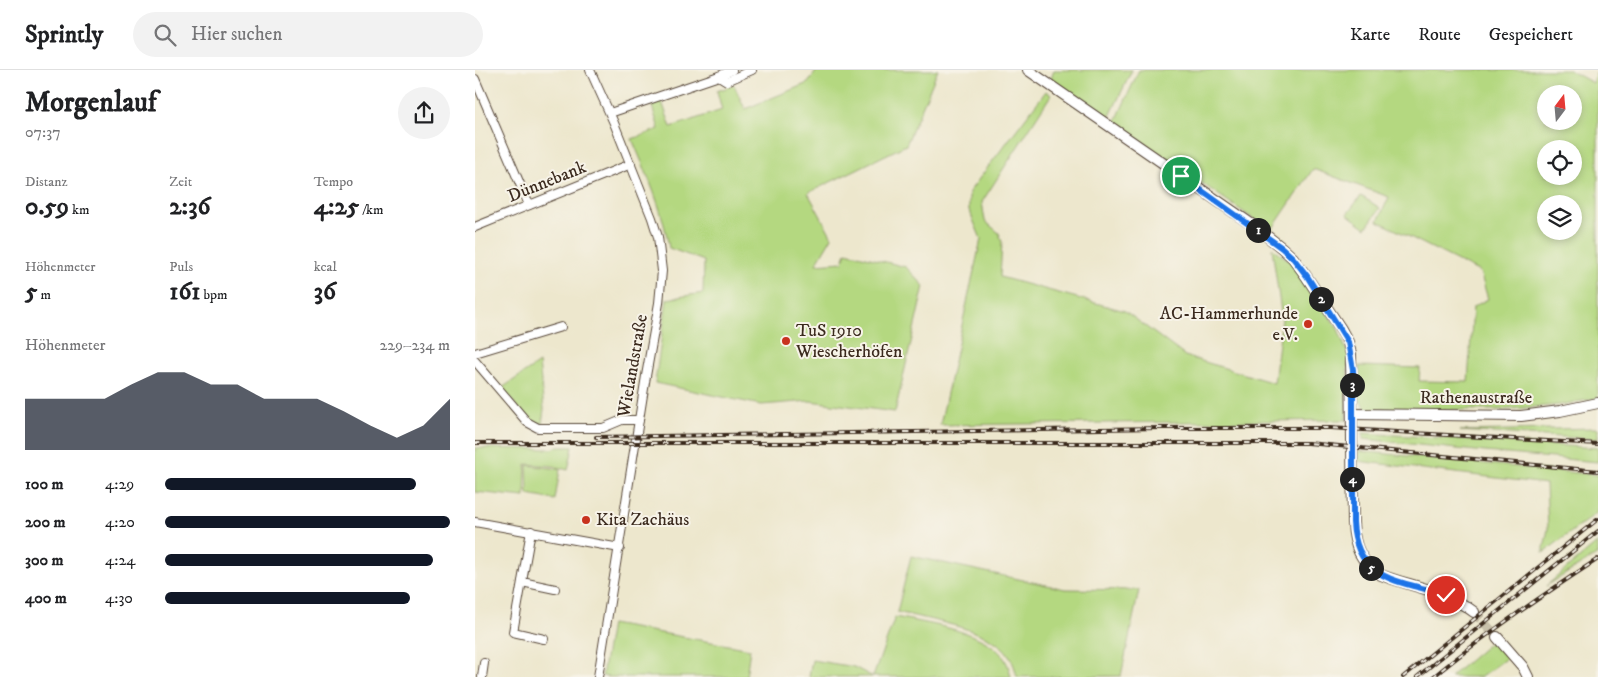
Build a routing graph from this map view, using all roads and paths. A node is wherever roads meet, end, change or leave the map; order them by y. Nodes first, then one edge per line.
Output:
1 (591, 70) edge
2 (732, 70) edge
3 (753, 70) edge
4 (1027, 70) edge
5 (719, 76) junction
6 (475, 79) edge
7 (610, 113) junction
8 (631, 164) junction
9 (529, 205) junction
10 (475, 227) edge
11 (561, 327) dead end
12 (475, 353) edge
13 (475, 361) edge
14 (1598, 403) edge
15 (1352, 414) junction
16 (639, 420) junction
17 (475, 522) edge
18 (531, 531) junction
19 (620, 548) junction
20 (522, 582) junction
21 (555, 589) dead end
22 (1474, 612) tunnel mouth
23 (1497, 637) tunnel mouth
24 (544, 639) dead end
25 (484, 663) dead end
26 (482, 677) edge
27 (599, 677) edge
28 (1528, 677) edge

1 - 7 street, Wielandstraße
2 - 5 street
3 - 5 street
4 - 15 street
5 - 7 street
6 - 9 street
7 - 8 street, Wielandstraße
8 - 9 street, Dünnebank
8 - 16 street, Wielandstraße
9 - 10 street, Dünnebank
11 - 12 street
13 - 16 street
14 - 15 street, Rathenaustraße
15 - 22 street
16 - 19 street, Wielandstraße
17 - 18 street
18 - 19 street
18 - 20 street
19 - 27 street, Wielandstraße
20 - 21 street
20 - 24 street
23 - 28 street
25 - 26 street

